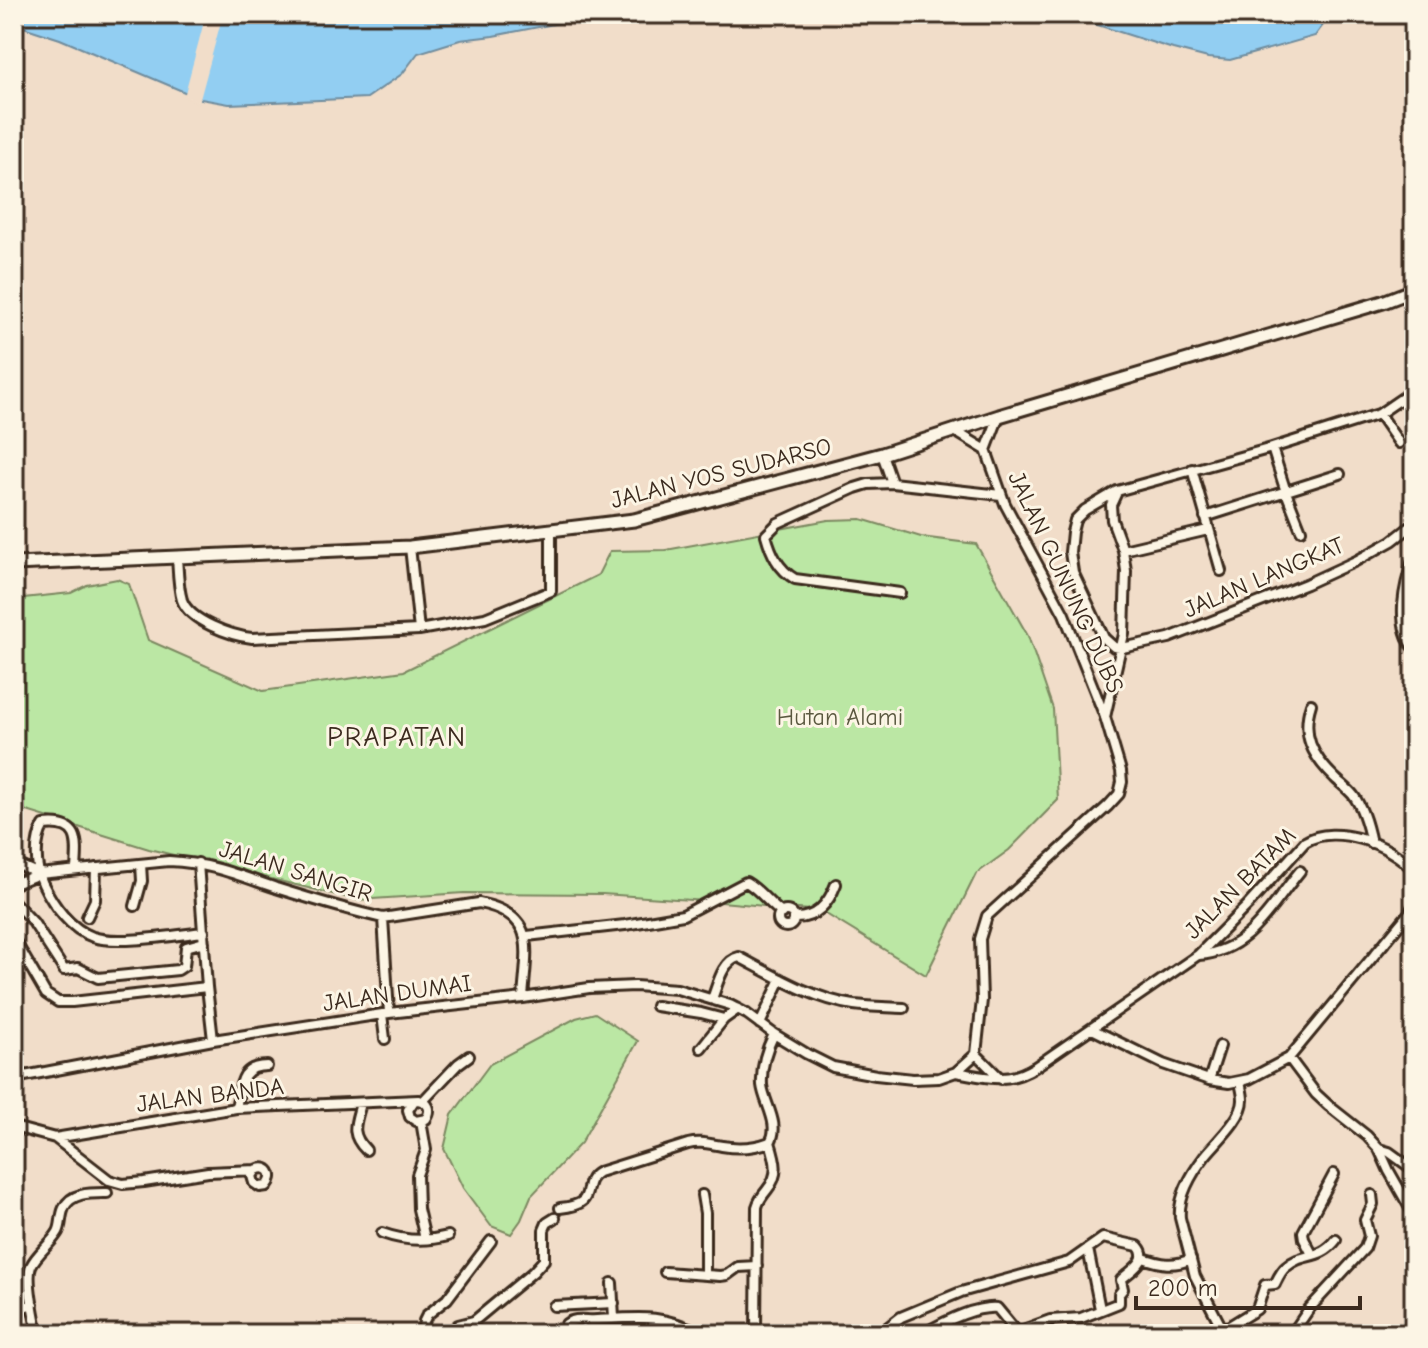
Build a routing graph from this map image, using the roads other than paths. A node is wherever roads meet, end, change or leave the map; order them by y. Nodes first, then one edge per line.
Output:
1 (1414, 290) edge
2 (1414, 390) edge
3 (1379, 414) junction
4 (999, 416) junction
5 (953, 430) junction
6 (1399, 443) dead end
7 (1272, 448) junction
8 (986, 450) junction
9 (882, 454) junction
10 (1192, 469) junction
11 (1340, 474) dead end
12 (892, 483) junction
13 (1117, 491) junction
14 (1286, 492) junction
15 (1001, 495) junction
16 (1205, 517) junction
17 (1414, 524) edge
18 (1208, 530) junction
19 (1301, 530) dead end
20 (551, 531) junction
21 (410, 547) junction
22 (1123, 550) junction
23 (177, 556) junction
24 (1414, 557) edge
25 (14, 564) edge
26 (1221, 571) dead end
27 (900, 593) dead end
28 (419, 630) junction
29 (1122, 648) junction
30 (1414, 649) edge
31 (1311, 704) dead end
32 (1105, 717) junction
33 (1371, 843) junction
34 (14, 863) edge
35 (198, 863) junction
36 (141, 864) junction
37 (96, 868) junction
38 (76, 869) junction
39 (1300, 871) dead end
40 (39, 874) junction
41 (1413, 882) edge
42 (14, 884) edge
43 (836, 884) dead end
44 (14, 902) edge
45 (1414, 904) edge
46 (135, 906) dead end
47 (87, 917) dead end
48 (383, 918) junction
49 (204, 932) junction
50 (527, 936) junction
51 (14, 939) edge
52 (204, 942) junction
53 (1198, 955) junction
54 (26, 962) junction
55 (14, 968) edge
56 (781, 979) junction
57 (207, 987) junction
58 (523, 998) junction
59 (712, 999) junction
60 (656, 1006) dead end
61 (904, 1008) dead end
62 (738, 1009) junction
63 (385, 1013) junction
64 (724, 1019) junction
65 (760, 1024) junction
66 (1092, 1029) junction
67 (774, 1034) junction
68 (385, 1039) dead end
69 (213, 1040) junction
70 (1220, 1046) dead end
71 (701, 1048) dead end
72 (976, 1054) junction
73 (469, 1056) dead end
74 (1289, 1058) junction
75 (267, 1066) dead end
76 (956, 1072) junction
77 (16, 1079) edge
78 (1001, 1079) junction
79 (1209, 1080) junction
80 (1240, 1082) junction
81 (418, 1101) junction
82 (361, 1103) junction
83 (236, 1108) junction
84 (421, 1121) junction
85 (14, 1127) edge
86 (55, 1138) junction
87 (770, 1142) junction
88 (1379, 1149) junction
89 (366, 1150) dead end
90 (256, 1170) dead end
91 (1414, 1170) edge
92 (1334, 1174) dead end
93 (107, 1193) dead end
94 (702, 1195) dead end
95 (1372, 1195) dead end
96 (560, 1208) dead end
97 (1414, 1215) edge
98 (555, 1218) dead end
99 (382, 1233) dead end
100 (448, 1236) dead end
101 (425, 1239) junction
102 (1336, 1240) dead end
103 (491, 1241) dead end
104 (1088, 1249) junction
105 (1312, 1254) junction
106 (1143, 1258) junction
107 (1191, 1259) junction
108 (757, 1266) junction
109 (665, 1272) dead end
110 (705, 1275) junction
111 (612, 1283) dead end
112 (614, 1303) junction
113 (33, 1304) junction
114 (554, 1306) dead end
115 (1100, 1309) junction
116 (14, 1310) edge
117 (614, 1318) junction
118 (882, 1331) edge
119 (1224, 1332) edge
120 (38, 1334) edge
121 (422, 1334) edge
122 (450, 1334) edge
123 (565, 1334) edge
124 (703, 1334) edge
125 (756, 1334) edge
126 (869, 1334) edge
127 (923, 1334) edge
128 (1292, 1334) edge

1 - 4 main road, JALAN YOS SUDARSO
2 - 3 street
3 - 6 street
3 - 7 street
4 - 5 main road, JALAN YOS SUDARSO
4 - 8 street
5 - 8 street
5 - 9 main road, JALAN YOS SUDARSO
7 - 10 street
7 - 14 street
8 - 15 street, JALAN GUNUNG DUBS
9 - 12 street
9 - 20 main road, JALAN YOS SUDARSO
10 - 13 street
10 - 16 street
11 - 14 street
12 - 15 street
12 - 27 street
13 - 22 street
13 - 29 street
14 - 16 street
14 - 19 street
15 - 32 street, JALAN GUNUNG DUBS
16 - 18 street
17 - 29 street, JALAN LANGKAT
18 - 22 street
18 - 26 street
20 - 21 main road, JALAN YOS SUDARSO
20 - 28 street
21 - 23 main road, JALAN YOS SUDARSO
21 - 28 street
22 - 29 street
23 - 25 main road, JALAN YOS SUDARSO
23 - 28 street
24 - 30 street
29 - 32 street
31 - 33 street
32 - 72 street, JALAN GUNUNG DUBS
33 - 41 street, JALAN BATAM
33 - 53 street, JALAN BATAM
34 - 40 street
35 - 36 street, JALAN SANGIR
35 - 48 street, JALAN SANGIR
35 - 49 street, JALAN SANGIR
36 - 37 street, JALAN SANGIR
36 - 46 street
37 - 38 street, JALAN SANGIR
37 - 47 street
38 - 40 street, JALAN SANGIR
38 - 40 street
39 - 53 street
40 - 42 street, JALAN SANGIR
40 - 49 street
43 - 50 street
44 - 52 street
45 - 74 street
48 - 50 street, JALAN SANGIR
48 - 63 street, JALAN SANGIR
49 - 52 street, JALAN SANGIR
50 - 58 street
51 - 54 street
52 - 57 street, JALAN SANGIR
53 - 66 street, JALAN BATAM
54 - 55 street
54 - 57 street
56 - 59 street
56 - 61 street
56 - 65 street
57 - 69 street, JALAN SANGIR
58 - 59 street, JALAN DUMAI
58 - 63 street, JALAN DUMAI
59 - 62 street, JALAN DUMAI
60 - 64 street
62 - 64 street
62 - 65 street, JALAN DUMAI
63 - 68 street, JALAN SANGIR
63 - 69 street, JALAN DUMAI
64 - 71 street
65 - 67 street, JALAN DUMAI
66 - 78 street, JALAN BATAM
66 - 79 street
67 - 76 street, JALAN DUMAI
67 - 87 street
69 - 77 street, JALAN DUMAI
70 - 79 street
72 - 76 street
72 - 78 street
73 - 81 street
74 - 80 street
74 - 88 street
75 - 83 street
76 - 78 street
79 - 80 street
80 - 107 street
81 - 82 street, JALAN BANDA
81 - 84 street
81 - 84 street
82 - 83 street, JALAN BANDA
82 - 89 street
83 - 86 street, JALAN BANDA
84 - 101 street
85 - 86 street, JALAN BANDA
86 - 90 street
87 - 96 street
87 - 108 street
88 - 91 street
88 - 97 street
92 - 105 street
93 - 113 street
94 - 110 street
95 - 128 street
98 - 122 street
99 - 101 street
100 - 101 street
102 - 105 street
103 - 121 street
104 - 106 street
104 - 115 street
104 - 118 street
105 - 119 street
106 - 107 street
106 - 115 street
107 - 119 street
108 - 110 street
108 - 125 street
109 - 110 street
111 - 112 street
112 - 114 street
112 - 117 street
113 - 116 street
113 - 120 street
115 - 127 street
117 - 123 street
117 - 124 street
118 - 126 street

